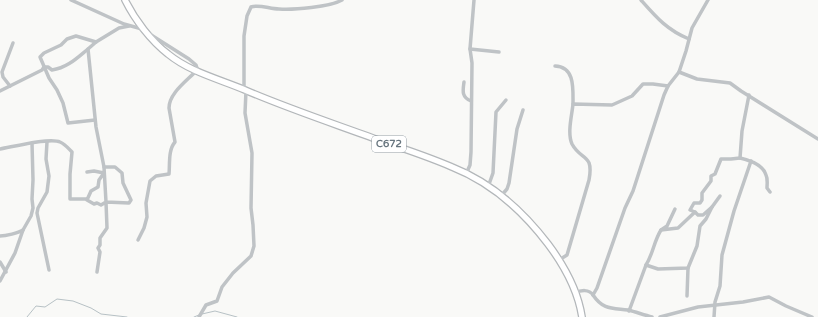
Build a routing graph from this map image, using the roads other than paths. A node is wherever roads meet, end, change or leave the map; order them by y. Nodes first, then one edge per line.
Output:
1 (71, 0) edge
2 (125, 0) edge
3 (342, 0) edge
4 (474, 0) edge
5 (641, 0) edge
6 (708, 0) edge
7 (129, 26) junction
8 (146, 31) junction
9 (689, 39) junction
10 (96, 42) junction
11 (13, 43) dead end
12 (88, 49) junction
13 (470, 50) junction
14 (499, 52) dead end
15 (555, 66) dead end
16 (44, 67) junction
17 (198, 71) junction
18 (679, 72) junction
19 (464, 82) dead end
20 (10, 86) junction
21 (668, 86) junction
22 (245, 90) junction
23 (0, 91) edge
24 (749, 95) junction
25 (506, 100) dead end
26 (471, 101) junction
27 (573, 104) junction
28 (523, 110) dead end
29 (95, 120) junction
30 (818, 139) edge
31 (47, 142) junction
32 (32, 143) junction
33 (0, 149) edge
34 (740, 158) junction
35 (751, 161) junction
36 (104, 167) junction
37 (87, 172) dead end
38 (104, 174) junction
39 (466, 174) junction
40 (488, 187) junction
41 (770, 192) dead end
42 (501, 196) junction
43 (720, 196) dead end
44 (87, 199) junction
45 (106, 202) junction
46 (712, 207) junction
47 (675, 209) dead end
48 (695, 212) junction
49 (23, 230) junction
50 (661, 230) junction
51 (0, 236) edge
52 (138, 240) dead end
53 (559, 260) junction
54 (0, 262) edge
55 (646, 265) junction
56 (688, 268) junction
57 (49, 270) dead end
58 (6, 272) junction
59 (97, 272) dead end
60 (0, 281) edge
61 (575, 293) junction
62 (593, 295) junction
63 (687, 296) dead end
64 (714, 306) junction
65 (629, 310) junction
66 (199, 317) edge
67 (582, 317) edge
68 (652, 317) edge
69 (660, 317) edge
70 (714, 317) edge
71 (812, 317) edge

1 - 7 street
2 - 8 main road, C672
3 - 22 street
4 - 13 street
5 - 9 street
6 - 9 street
7 - 8 street
7 - 10 street
8 - 17 main road, C672
9 - 18 street
10 - 12 street
10 - 16 street
11 - 20 street
12 - 16 street
12 - 29 street
13 - 14 street
13 - 26 street
15 - 27 street
16 - 20 street
16 - 29 street
17 - 22 main road, C672
17 - 52 street
18 - 21 street
18 - 24 street
19 - 26 street
20 - 23 street
21 - 27 street
21 - 62 street
22 - 39 main road, C672
22 - 66 street
24 - 30 street
24 - 34 street
25 - 40 street
26 - 39 street
27 - 53 street
28 - 42 street
29 - 36 street
31 - 32 street
31 - 44 street
31 - 57 street
32 - 33 street
32 - 49 street
34 - 35 street
34 - 48 street
35 - 41 street
35 - 64 street
36 - 38 street
36 - 45 street
37 - 38 street
38 - 44 street
38 - 45 street
39 - 40 main road, C672
40 - 42 main road, C672
42 - 53 main road, C672
43 - 46 street
44 - 45 street
45 - 59 street
46 - 48 street
46 - 56 street
47 - 50 street
48 - 50 street
49 - 51 street
49 - 58 street
50 - 55 street
53 - 61 main road, C672
54 - 58 street
55 - 56 street
55 - 65 street
56 - 63 street
58 - 60 street
61 - 62 street
61 - 67 main road, C672
62 - 65 street
64 - 69 street
64 - 70 street
64 - 71 street
65 - 68 street

